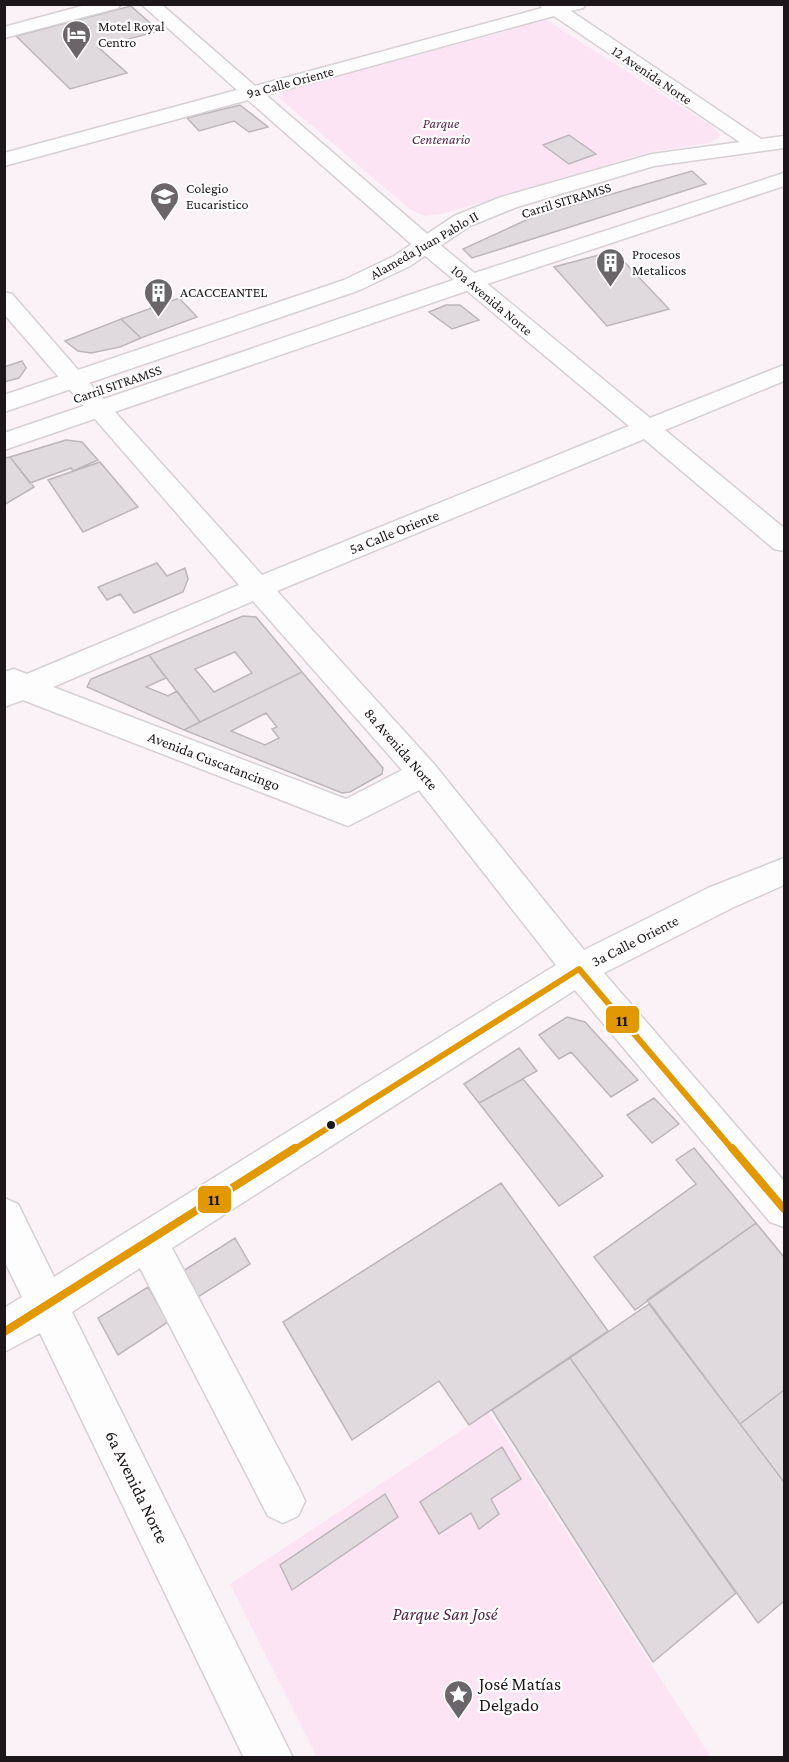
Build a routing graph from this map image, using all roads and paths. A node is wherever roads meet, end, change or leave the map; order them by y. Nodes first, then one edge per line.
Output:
1 (112, 4) edge
2 (150, 4) edge
3 (577, 4) edge
4 (552, 7) edge
5 (4, 33) edge
6 (251, 93) junction
7 (784, 142) edge
8 (757, 145) junction
9 (784, 156) edge
10 (4, 159) edge
11 (784, 166) edge
12 (784, 179) edge
13 (433, 250) junction
14 (464, 277) junction
15 (4, 299) edge
16 (366, 299) junction
17 (784, 372) edge
18 (86, 395) junction
19 (4, 404) edge
20 (4, 424) edge
21 (646, 429) junction
22 (4, 442) edge
23 (784, 542) edge
24 (257, 588) junction
25 (11, 685) edge
26 (423, 773) junction
27 (784, 871) edge
28 (579, 969) junction
29 (784, 1209) edge
30 (4, 1217) edge
31 (148, 1243) junction
32 (49, 1305) junction
33 (4, 1332) edge
34 (283, 1502) dead end
35 (269, 1758) edge

1 - 5 street
2 - 6 street, 10a Avenida Norte
3 - 4 street, 9a Calle Oriente
4 - 6 street, 9a Calle Oriente
4 - 8 street, 12 Avenida Norte
6 - 10 street, 9a Calle Oriente
6 - 13 street, 10a Avenida Norte
7 - 8 street, Alameda Juan Pablo II
8 - 13 street, Alameda Juan Pablo II
9 - 13 street, Carril SITRAMSS
11 - 14 street, Carril SITRAMSS
12 - 14 street, Alameda Juan Pablo II
13 - 14 street, 10a Avenida Norte
13 - 16 street, Carril SITRAMSS
13 - 18 street, Alameda Juan Pablo II
14 - 16 street, Carril SITRAMSS
14 - 18 street, Alameda Juan Pablo II
14 - 21 street, 10a Avenida Norte
15 - 18 street, 8a Avenida Norte
16 - 18 street, Carril SITRAMSS
17 - 21 street, 5a Calle Oriente
18 - 19 street, Alameda Juan Pablo II
18 - 20 street, Carril SITRAMSS
18 - 22 street, Alameda Juan Pablo II
18 - 24 street, 8a Avenida Norte
21 - 23 street, 10a Avenida Norte
21 - 24 street, 5a Calle Oriente
24 - 25 street, 5a Calle Oriente
24 - 26 street, 8a Avenida Norte
25 - 26 street, Avenida Cuscatancingo
26 - 28 street, 8a Avenida Norte
27 - 28 street, 3a Calle Oriente
28 - 29 street, 8a Avenida Norte
28 - 31 street, 3a Calle Oriente
30 - 32 street, 6a Avenida Norte
31 - 32 street, 3a Calle Oriente
31 - 34 street
32 - 33 street, 3a Calle Oriente
32 - 35 street, 6a Avenida Norte

